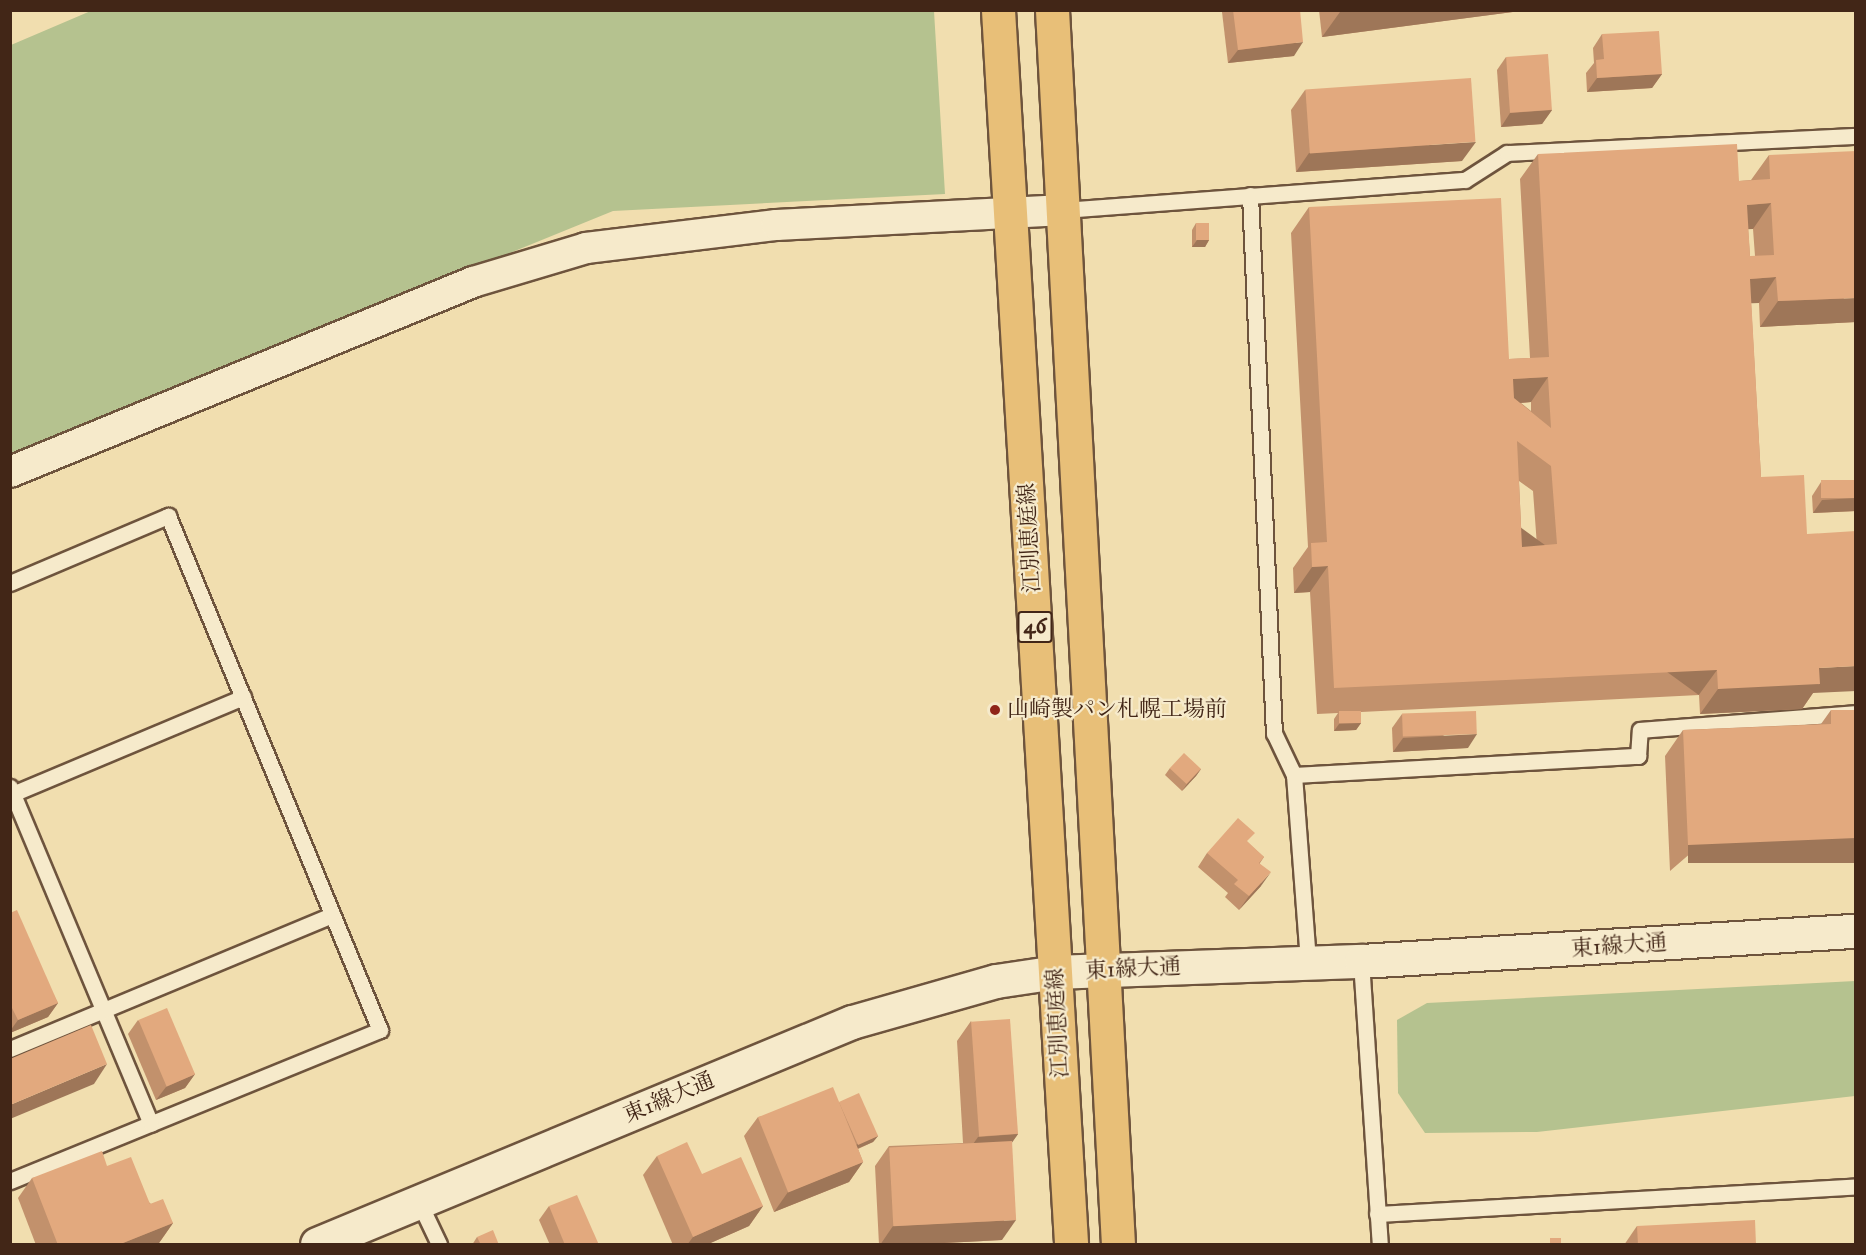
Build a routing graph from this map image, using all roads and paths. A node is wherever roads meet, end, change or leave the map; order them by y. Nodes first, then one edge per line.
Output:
1 (998, 10) edge
2 (1052, 10) edge
3 (1856, 136) edge
4 (1250, 195) junction
5 (1064, 210) junction
6 (1011, 213) junction
7 (10, 472) edge
8 (10, 583) edge
9 (243, 697) junction
10 (1856, 713) edge
11 (1294, 775) junction
12 (12, 792) edge
13 (332, 915) junction
14 (1856, 931) edge
15 (1308, 960) junction
16 (1361, 961) junction
17 (1102, 970) junction
18 (1056, 972) junction
19 (104, 1010) junction
20 (10, 1049) edge
21 (151, 1124) junction
22 (10, 1181) edge
23 (1856, 1186) edge
24 (419, 1202) junction
25 (1377, 1214) junction
26 (317, 1245) edge
27 (439, 1245) edge
28 (1071, 1245) edge
29 (1118, 1245) edge
30 (1380, 1245) edge

1 - 6 main road, 江別恵庭線 / 46
2 - 5 main road, 江別恵庭線 / 46
3 - 4 lane
4 - 5 lane
4 - 11 lane
5 - 6 street
5 - 17 main road, 江別恵庭線 / 46
6 - 7 street
6 - 18 main road, 江別恵庭線 / 46
8 - 9 lane
9 - 12 lane
9 - 13 lane
10 - 11 lane
11 - 15 lane
12 - 19 lane
13 - 19 lane
13 - 21 lane
14 - 16 street, 東1線大通
15 - 16 street, 東1線大通
15 - 17 street, 東1線大通
16 - 25 lane
17 - 18 street, 東1線大通
17 - 29 main road, 江別恵庭線 / 46
18 - 24 street, 東1線大通
18 - 28 main road, 江別恵庭線 / 46
19 - 20 lane
19 - 21 lane
21 - 22 lane
23 - 25 lane
24 - 26 street, 東1線大通
24 - 27 lane
25 - 30 lane

